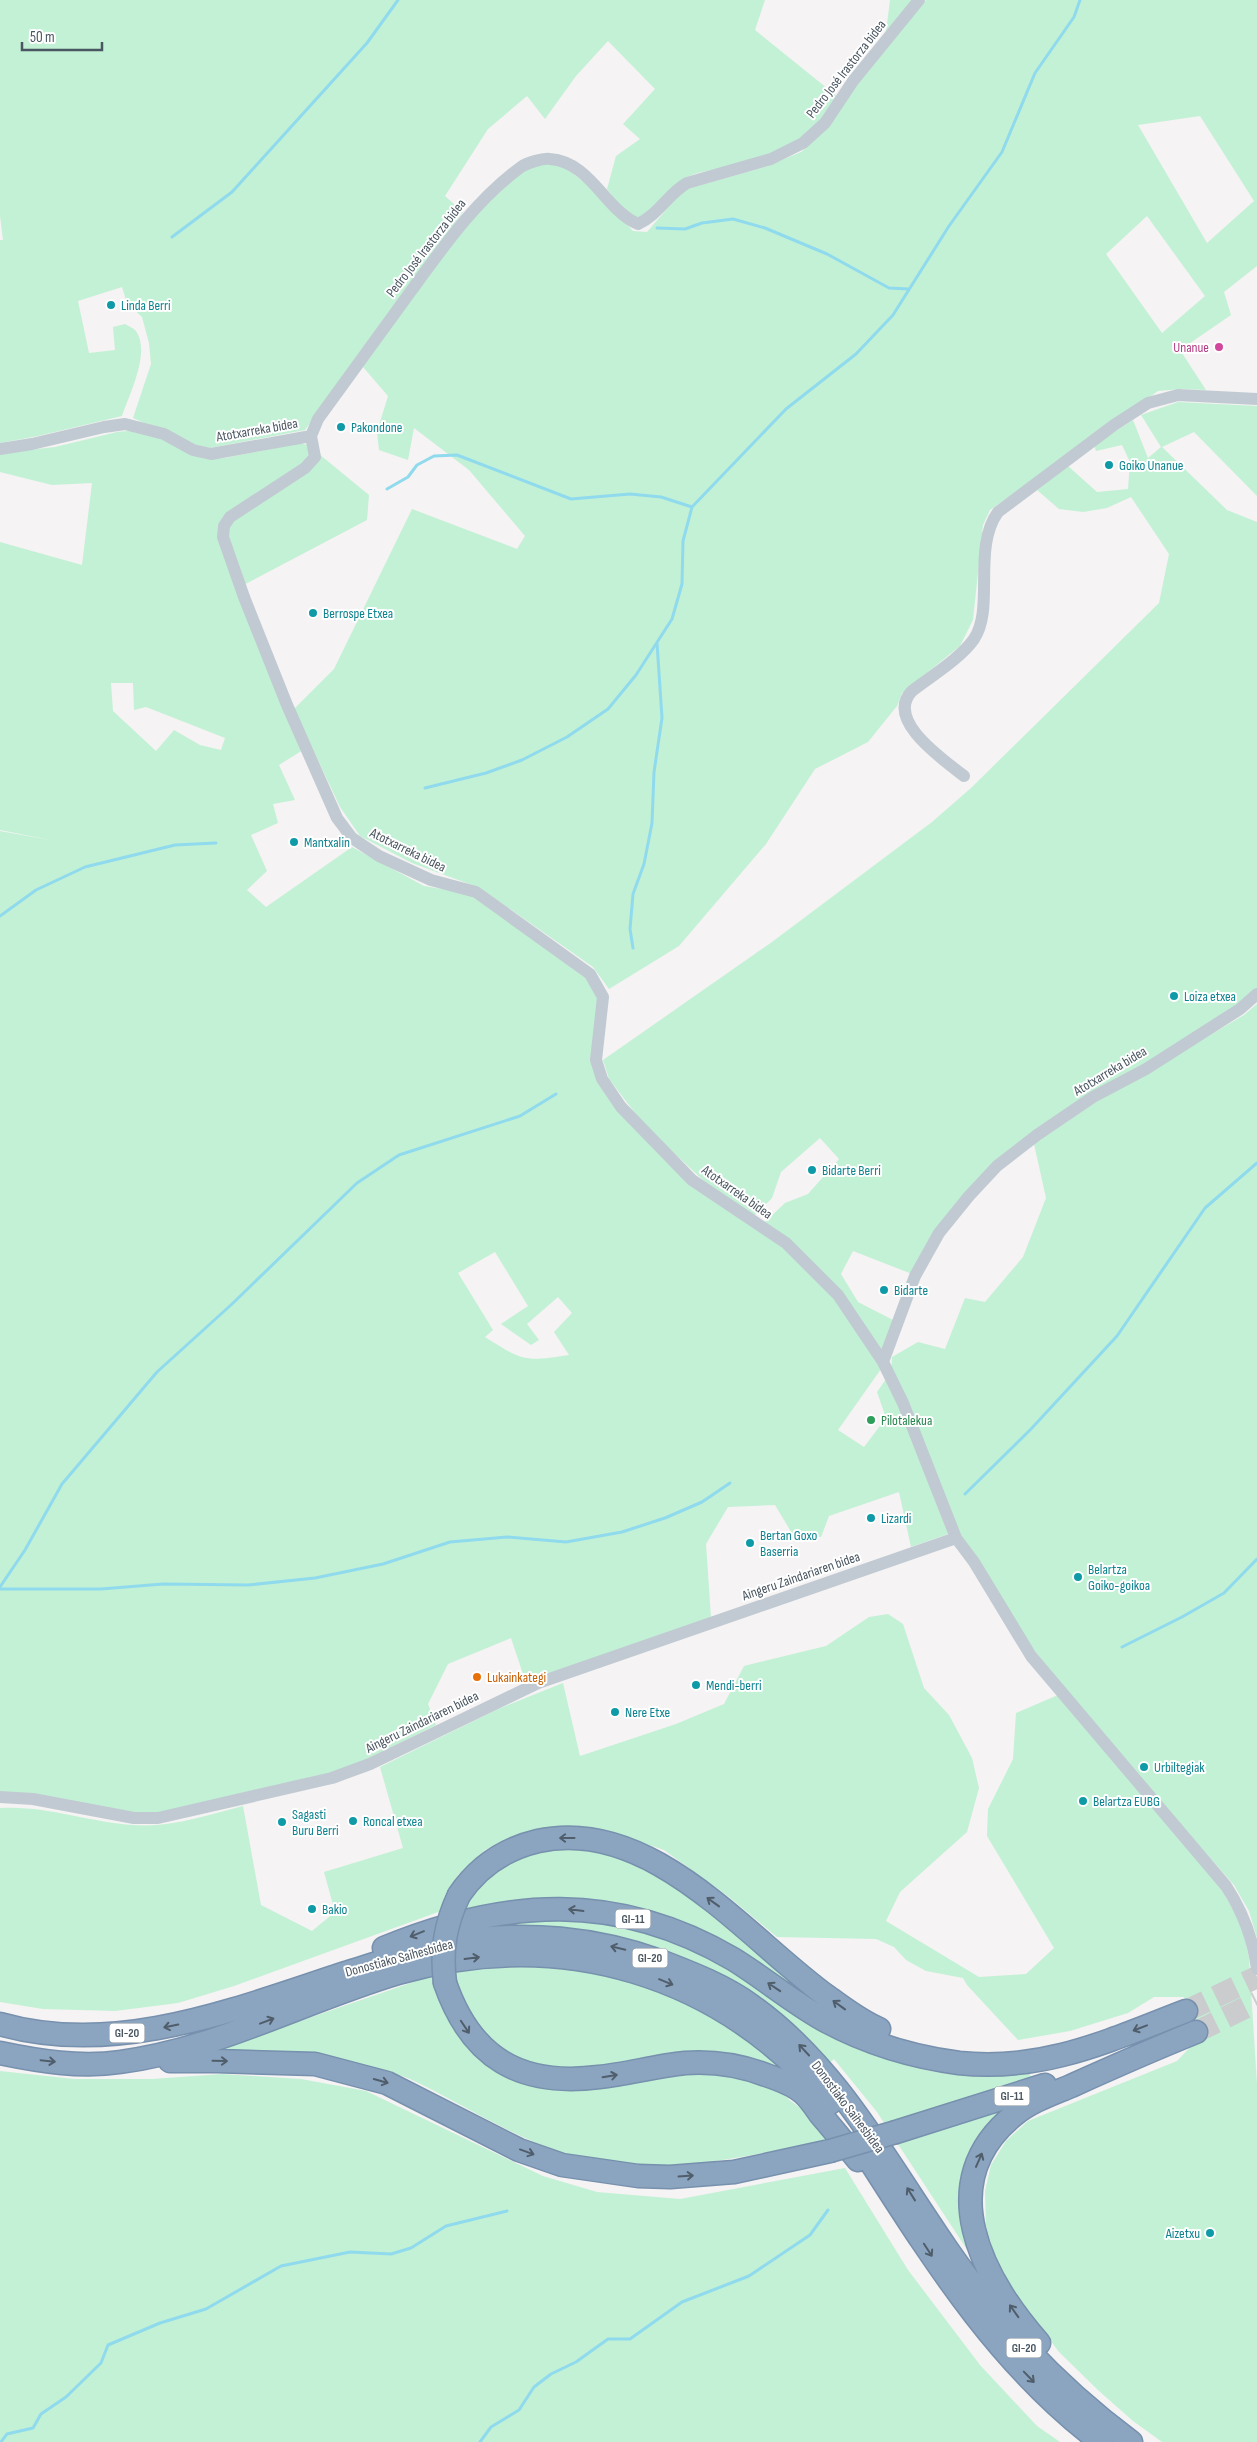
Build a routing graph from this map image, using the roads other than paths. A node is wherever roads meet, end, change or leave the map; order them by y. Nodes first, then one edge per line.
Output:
1 (919, 0) edge
2 (1257, 399) edge
3 (311, 436) junction
4 (0, 449) edge
5 (964, 776) dead end
6 (1257, 994) edge
7 (883, 1362) junction
8 (956, 1538) junction
9 (0, 1797) edge
10 (1257, 1969) edge
11 (251, 2002) junction
12 (1186, 2010) tunnel mouth
13 (0, 2024) edge
14 (1196, 2032) tunnel mouth
15 (0, 2053) edge
16 (1126, 2059) junction
17 (119, 2062) junction
18 (998, 2064) junction
19 (913, 2227) junction
20 (1085, 2406) junction
21 (1101, 2442) edge
22 (1130, 2442) edge

1 - 3 street, Pedro José Irastorza bidea
2 - 5 street
3 - 4 street, Atotxarreka bidea
3 - 7 street, Atotxarreka bidea
6 - 7 street, Atotxarreka bidea
7 - 8 street, Atotxarreka bidea
8 - 9 street, Aingeru Zaindariaren bidea
8 - 10 street
11 -> 13 highway, Donostiako Saihesbidea / GI-20
18 -> 11 highway, GI-11
20 -> 11 highway, Donostiako Saihesbidea / GI-20
12 -> 18 highway, GI-11
14 - 16 highway, GI-11
15 -> 17 highway, Donostiako Saihesbidea / GI-20
17 -> 16 highway, GI-11, bridge
20 -> 16 highway
17 -> 19 highway, Donostiako Saihesbidea / GI-20
18 -> 19 highway, bridge
19 -> 21 highway, Donostiako Saihesbidea / GI-20
20 - 22 highway, Donostiako Saihesbidea / GI-20

